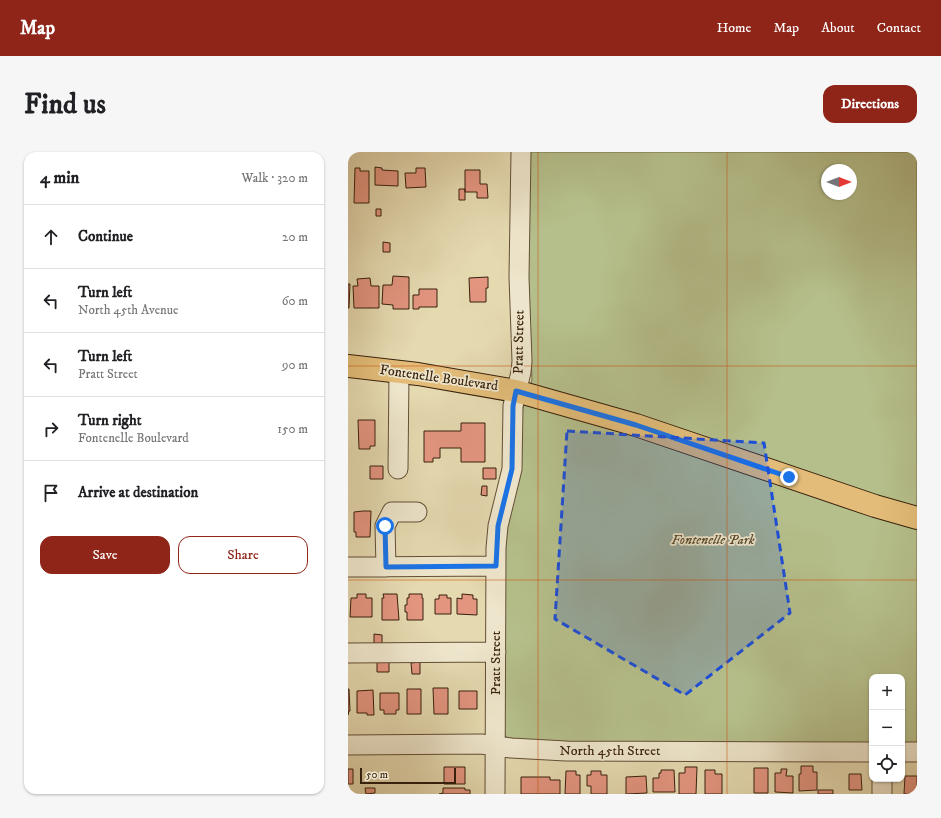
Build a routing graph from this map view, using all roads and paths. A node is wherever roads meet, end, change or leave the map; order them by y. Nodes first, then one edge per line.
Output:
1 (521, 152) edge
2 (348, 366) edge
3 (399, 372) junction
4 (516, 391) junction
5 (398, 469) dead end
6 (417, 512) dead end
7 (917, 518) edge
8 (496, 566) junction
9 (348, 567) edge
10 (386, 567) junction
11 (496, 652) junction
12 (348, 653) edge
13 (348, 745) edge
14 (496, 746) junction
15 (869, 752) edge
16 (905, 752) edge
17 (917, 752) edge
18 (882, 782) edge
19 (495, 794) edge
20 (882, 794) edge

1 - 4 street, Pratt Street
2 - 3 main road, Fontenelle Boulevard
3 - 4 main road, Fontenelle Boulevard
3 - 5 street
4 - 7 main road, Fontenelle Boulevard
4 - 8 street, Pratt Street
6 - 10 street
8 - 10 street
8 - 11 street, Pratt Street
9 - 10 street
11 - 12 street
11 - 14 street, Pratt Street
13 - 14 street, North 45th Street
14 - 15 street, North 45th Street
14 - 19 street, Pratt Street
16 - 17 street
18 - 20 street

